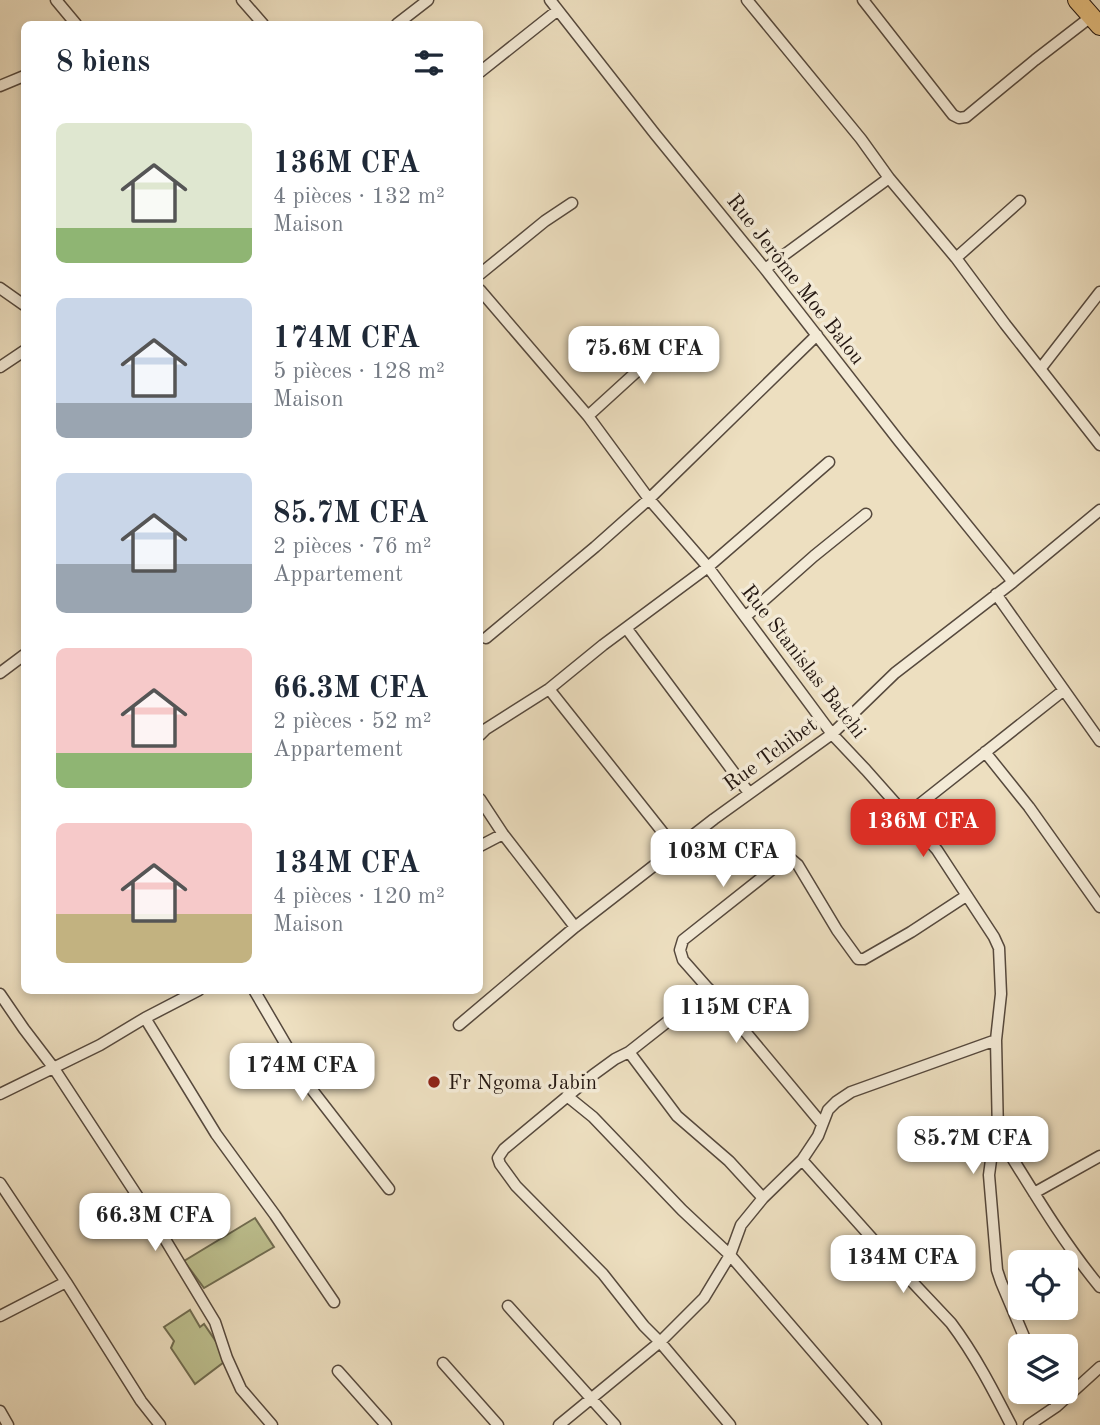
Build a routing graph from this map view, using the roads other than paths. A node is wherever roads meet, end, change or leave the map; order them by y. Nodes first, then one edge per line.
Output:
1 (57, 0) edge
2 (243, 0) edge
3 (428, 0) edge
4 (550, 0) edge
5 (747, 0) edge
6 (863, 0) edge
7 (1077, 0) edge
8 (558, 10) junction
9 (74, 21) edge
10 (260, 21) edge
11 (401, 21) edge
12 (1096, 21) edge
13 (483, 70) edge
14 (21, 80) edge
15 (0, 86) edge
16 (889, 178) junction
17 (1020, 201) dead end
18 (572, 203) dead end
19 (956, 258) junction
20 (765, 269) junction
21 (483, 272) edge
22 (0, 288) edge
23 (1100, 292) edge
24 (483, 293) edge
25 (21, 303) edge
26 (679, 333) dead end
27 (817, 335) junction
28 (21, 353) edge
29 (0, 367) edge
30 (1041, 368) junction
31 (588, 415) junction
32 (1100, 444) edge
33 (830, 462) dead end
34 (649, 499) junction
35 (866, 514) dead end
36 (1098, 515) edge
37 (708, 567) junction
38 (1013, 582) junction
39 (996, 594) junction
40 (745, 617) junction
41 (627, 629) junction
42 (486, 638) dead end
43 (21, 657) edge
44 (0, 673) edge
45 (549, 689) junction
46 (1064, 691) junction
47 (483, 732) edge
48 (832, 734) junction
49 (1100, 741) edge
50 (985, 752) junction
51 (749, 793) junction
52 (483, 804) edge
53 (906, 815) junction
54 (503, 834) junction
55 (483, 844) edge
56 (676, 849) junction
57 (966, 896) junction
58 (1100, 907) edge
59 (575, 927) junction
60 (709, 989) junction
61 (191, 994) edge
62 (256, 994) edge
63 (0, 996) edge
64 (145, 1018) junction
65 (459, 1025) dead end
66 (996, 1040) junction
67 (629, 1052) junction
68 (53, 1067) junction
69 (0, 1094) edge
70 (567, 1096) junction
71 (821, 1124) junction
72 (998, 1135) junction
73 (1100, 1156) edge
74 (802, 1160) junction
75 (0, 1183) edge
76 (389, 1189) dead end
77 (1034, 1192) junction
78 (763, 1198) junction
79 (730, 1255) junction
80 (66, 1282) junction
81 (1100, 1287) edge
82 (334, 1302) dead end
83 (508, 1306) dead end
84 (0, 1316) edge
85 (1023, 1334) edge
86 (660, 1342) junction
87 (443, 1363) dead end
88 (1100, 1367) edge
89 (338, 1371) dead end
90 (591, 1398) junction
91 (1057, 1406) joint
92 (0, 1411) edge
93 (8, 1425) edge
94 (160, 1425) edge
95 (272, 1425) edge
96 (386, 1425) edge
97 (498, 1425) edge
98 (559, 1425) edge
99 (615, 1425) edge
100 (730, 1425) edge
101 (876, 1425) edge
102 (1011, 1425) edge
103 (1029, 1425) edge

1 - 9 street
2 - 10 street
3 - 11 street
4 - 8 street, Rue Jerôme Moe Balou
5 - 16 street
6 - 12 street
7 - 12 highway
8 - 13 street
8 - 20 street, Rue Jerôme Moe Balou
14 - 15 street
16 - 19 street
16 - 20 street
17 - 19 street
18 - 21 street
19 - 30 street
20 - 27 street, Rue Jerôme Moe Balou
22 - 25 street
23 - 30 street
24 - 31 street, Rue Stanislas Batchi
26 - 31 street
27 - 34 street
27 - 38 street, Rue Jerôme Moe Balou
28 - 29 street
30 - 32 street
31 - 34 street, Rue Stanislas Batchi
33 - 37 street
34 - 37 street, Rue Stanislas Batchi
34 - 42 street
35 - 40 street
36 - 38 street, Rue Tchibet
37 - 40 street, Rue Stanislas Batchi
37 - 41 street
38 - 39 street, Rue Tchibet
39 - 46 street
39 - 48 street, Rue Tchibet
40 - 48 street, Rue Stanislas Batchi
41 - 45 street
41 - 51 street
43 - 44 street
45 - 47 street
45 - 56 street
46 - 49 street
46 - 50 street
48 - 51 street, Rue Tchibet
48 - 53 street, Rue Stanislas Batchi
50 - 53 street
50 - 58 street
51 - 56 street, Rue Tchibet
52 - 54 street
53 - 57 street, Rue Stanislas Batchi
54 - 55 street
54 - 59 street
56 - 59 street, Rue Tchibet
57 - 60 street
57 - 66 street, Rue Stanislas Batchi
59 - 65 street, Rue Tchibet
60 - 67 street
60 - 71 street
61 - 64 street
62 - 76 street
63 - 68 street
64 - 68 street
64 - 82 street
66 - 71 street
66 - 72 street, Rue Stanislas Batchi
67 - 70 street
67 - 78 street
68 - 69 street
68 - 95 street
70 - 79 street
70 - 86 street
71 - 74 street
72 - 77 street
72 - 85 street, Rue Stanislas Batchi
73 - 77 street
74 - 78 street
74 - 102 street
75 - 80 street
77 - 81 street
78 - 79 street
79 - 86 street
79 - 101 street
80 - 84 street
80 - 94 street
83 - 90 street
86 - 90 street
86 - 100 street
87 - 97 street
88 - 91 street
89 - 96 street
90 - 98 street
90 - 99 street
91 - 103 street
92 - 93 street

